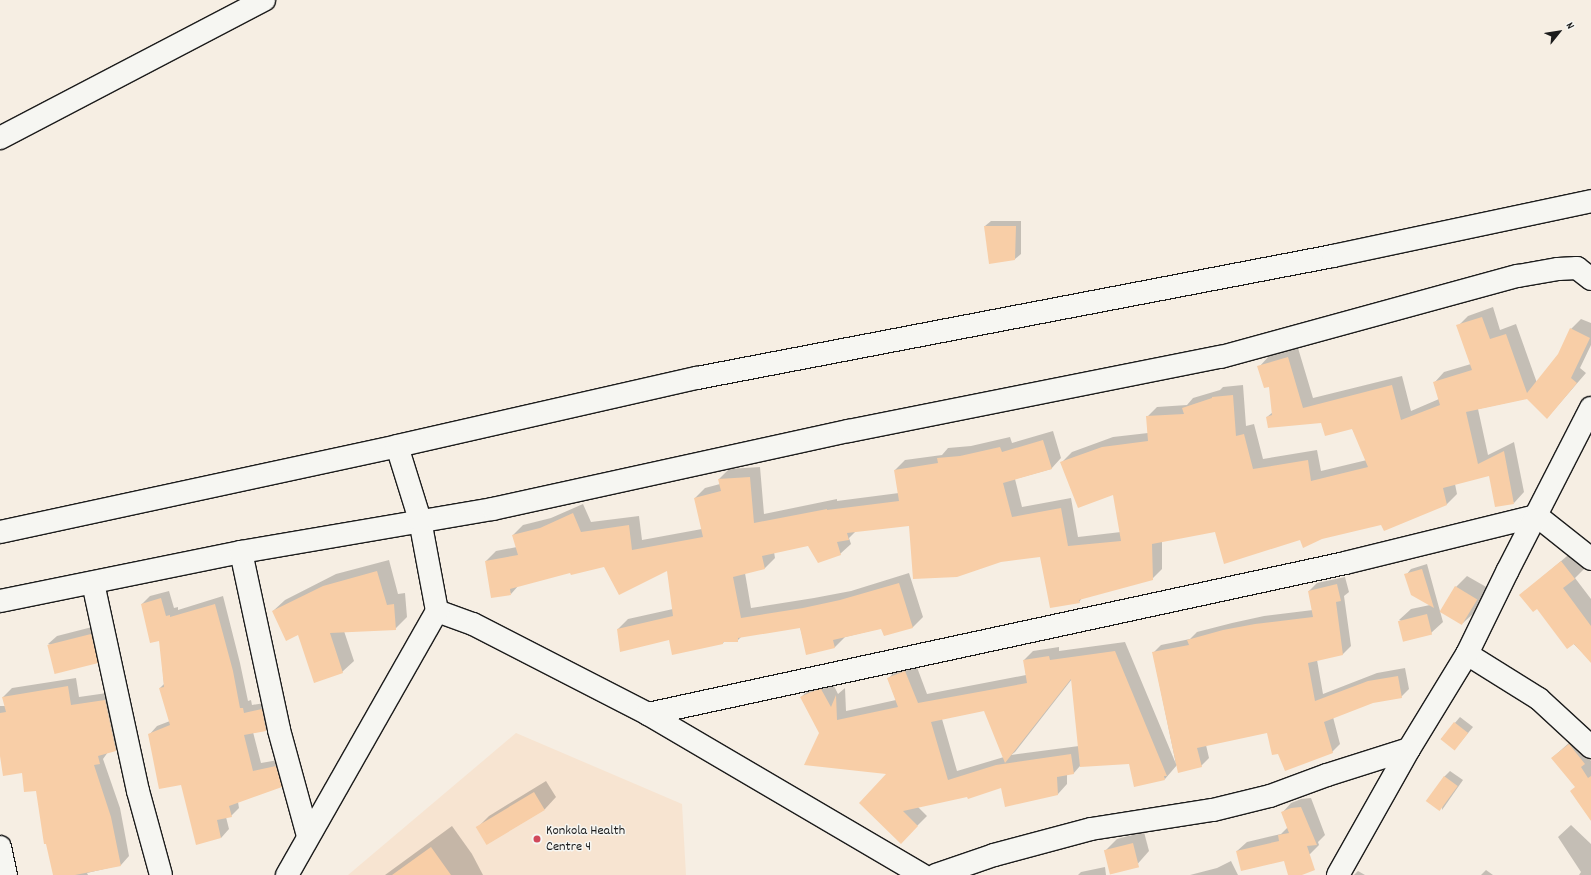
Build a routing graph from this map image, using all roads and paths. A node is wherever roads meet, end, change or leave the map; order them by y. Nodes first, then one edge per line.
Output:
1 (264, 0) edge
2 (0, 138) edge
3 (1591, 201) edge
4 (1591, 279) edge
5 (1591, 408) edge
6 (397, 446) junction
7 (1537, 516) junction
8 (420, 520) junction
9 (0, 532) edge
10 (241, 552) junction
11 (1591, 559) edge
12 (93, 583) junction
13 (0, 601) edge
14 (437, 611) junction
15 (1467, 654) junction
16 (648, 714) junction
17 (1591, 747) edge
18 (1409, 749) junction
19 (308, 836) junction
20 (0, 847) edge
21 (6, 875) edge
22 (161, 875) edge
23 (287, 875) edge
24 (922, 875) edge
25 (936, 875) edge
26 (1338, 875) edge

1 - 2 street
3 - 6 street
4 - 8 street
5 - 7 street
6 - 8 street
6 - 9 street
7 - 11 street
7 - 15 street
7 - 16 street
8 - 10 street
8 - 14 street
10 - 12 street
10 - 19 street
12 - 13 street
12 - 22 street
14 - 16 street
14 - 19 street
15 - 17 street
15 - 18 street
16 - 24 street
18 - 25 street
18 - 26 street
19 - 23 street
20 - 21 street

